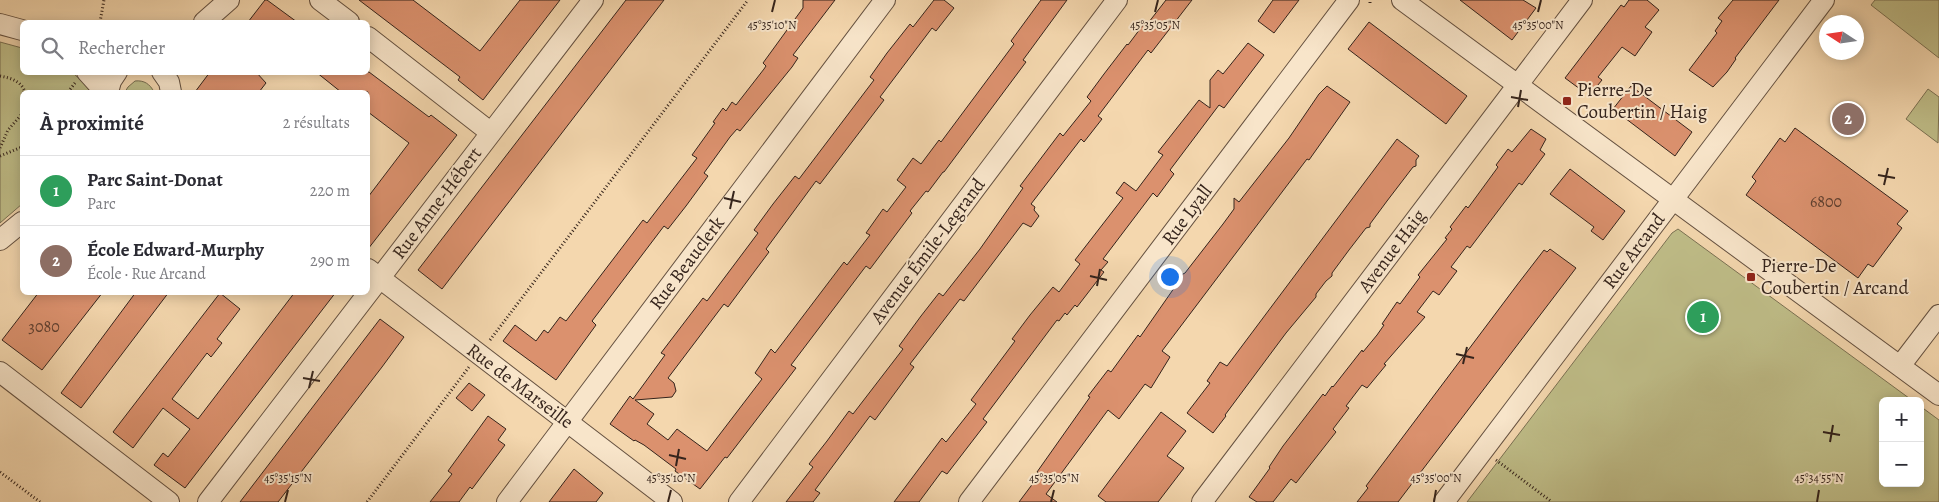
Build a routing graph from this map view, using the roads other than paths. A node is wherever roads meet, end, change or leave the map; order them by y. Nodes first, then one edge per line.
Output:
1 (229, 0) edge
2 (238, 0) edge
3 (320, 0) edge
4 (593, 0) edge
5 (885, 0) edge
6 (1117, 0) edge
7 (1349, 0) edge
8 (1402, 0) edge
9 (1582, 0) edge
10 (1824, 0) edge
11 (206, 20) edge
12 (223, 20) edge
13 (346, 20) edge
14 (0, 24) edge
15 (20, 29) edge
16 (370, 39) edge
17 (90, 75) edge
18 (115, 75) edge
19 (164, 75) edge
20 (179, 75) edge
21 (1517, 85) junction
22 (105, 90) edge
23 (108, 90) edge
24 (171, 90) edge
25 (173, 90) edge
26 (490, 132) junction
27 (1673, 199) junction
28 (20, 224) edge
29 (0, 240) edge
30 (374, 274) edge
31 (359, 295) edge
32 (1939, 315) edge
33 (1900, 366) junction
34 (0, 372) edge
35 (1939, 395) edge
36 (567, 422) junction
37 (169, 502) edge
38 (208, 502) edge
39 (507, 502) edge
40 (672, 502) edge
41 (739, 502) edge
42 (970, 502) edge
43 (1202, 502) edge
44 (1444, 502) edge

1 - 11 street
2 - 12 street
3 - 13 street
4 - 26 street, Rue Anne-Hébert
5 - 36 street, Rue Beauclerk
6 - 41 street, Avenue Émile-Legrand
7 - 42 street, Rue Lyall
8 - 21 street
9 - 21 street, Avenue Haig
10 - 27 street, Rue Arcand
14 - 15 street
16 - 26 street
17 - 22 street
18 - 23 street
19 - 24 street
20 - 25 street
21 - 27 street
21 - 43 street, Avenue Haig
26 - 30 street, Rue Anne-Hébert
27 - 33 street
27 - 44 street, Rue Arcand
28 - 29 street
30 - 36 street, Rue de Marseille
31 - 38 street, Rue Anne-Hébert
32 - 33 street
33 - 35 street
34 - 37 street
36 - 39 street, Rue Beauclerk
36 - 40 street, Rue de Marseille

